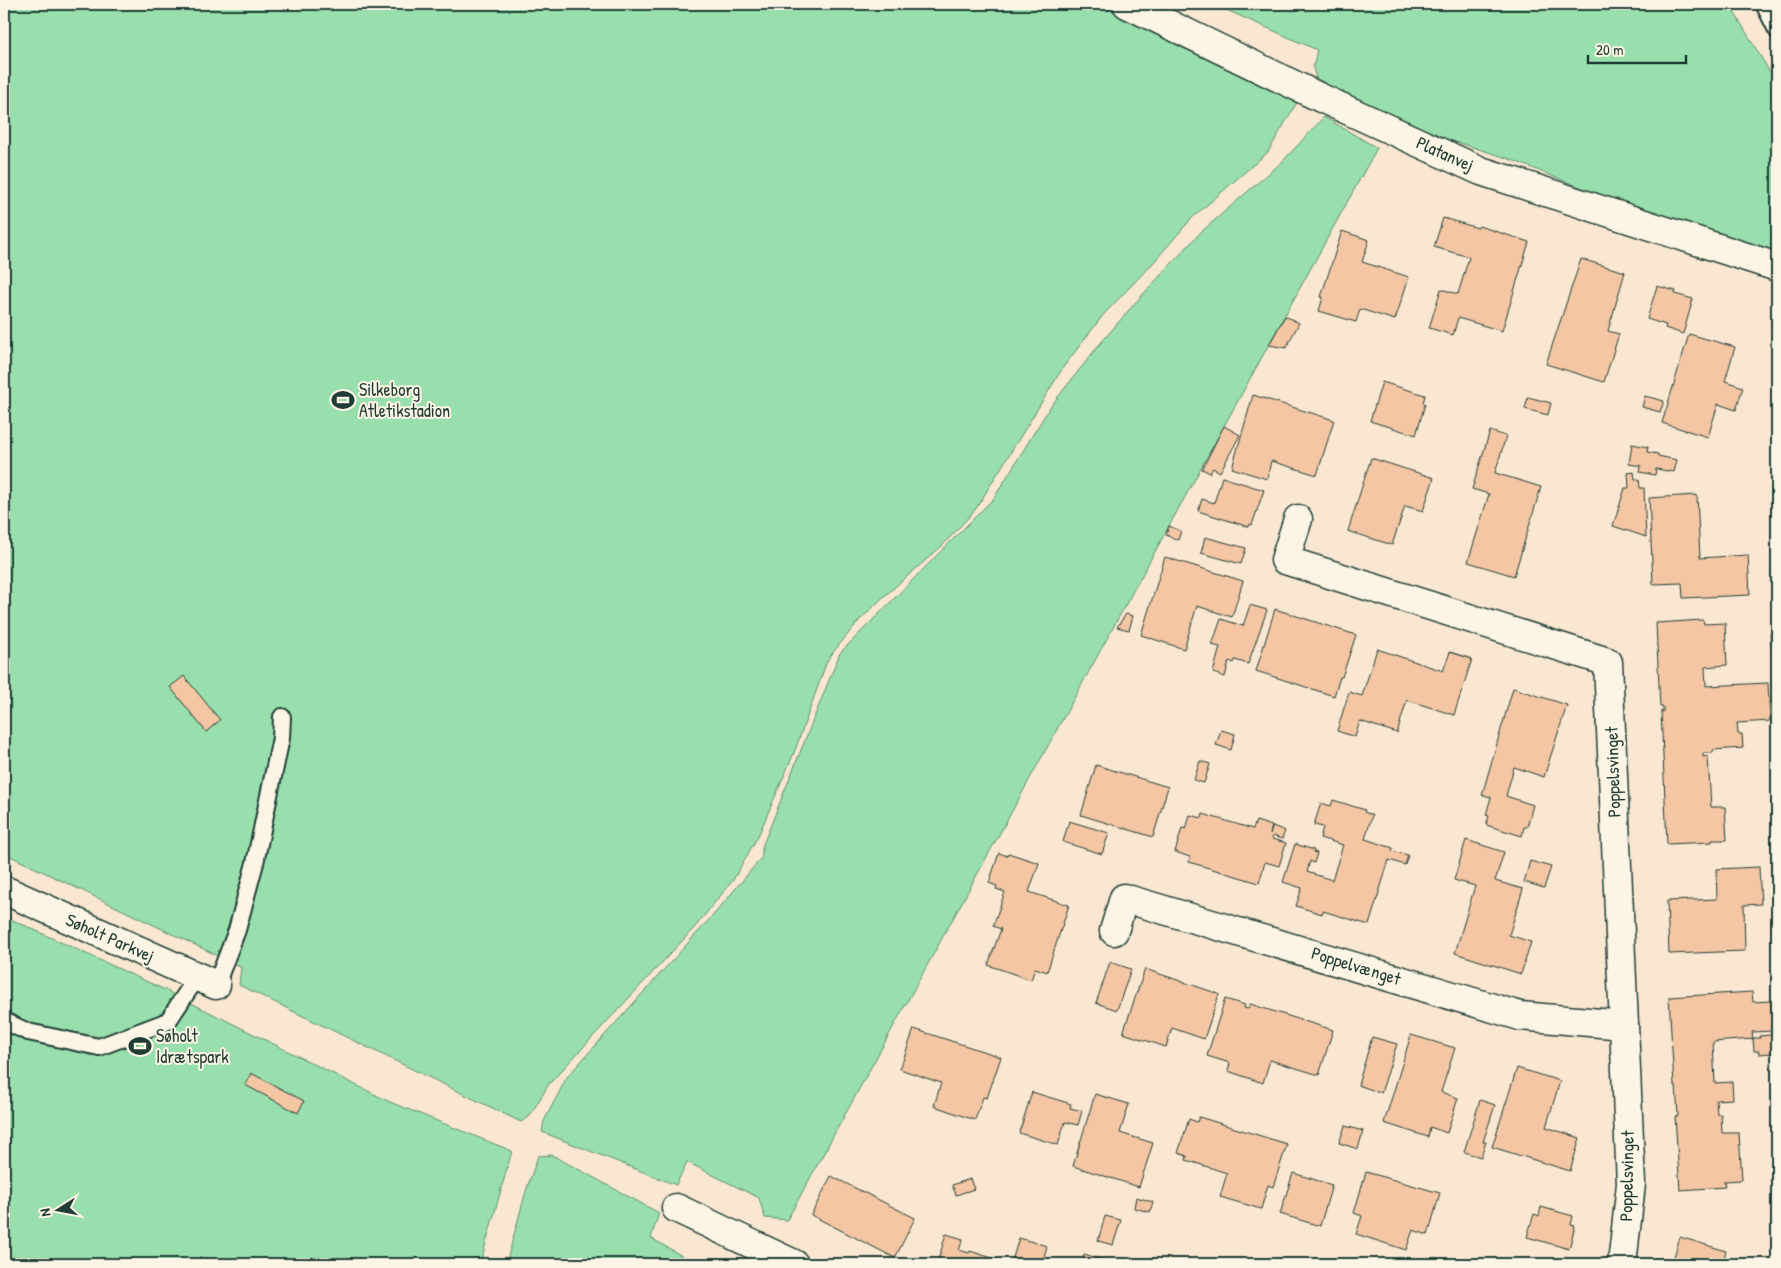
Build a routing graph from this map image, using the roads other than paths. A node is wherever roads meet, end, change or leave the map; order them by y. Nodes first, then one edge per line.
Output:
1 (1127, 4) edge
2 (1764, 4) edge
3 (1777, 30) edge
4 (1777, 267) edge
5 (1298, 519) dead end
6 (282, 717) dead end
7 (4, 890) edge
8 (1114, 931) dead end
9 (206, 981) junction
10 (4, 1021) edge
11 (1624, 1024) junction
12 (676, 1208) dead end
13 (794, 1264) edge
14 (1622, 1264) edge

1 - 4 street, Platanvej
2 - 3 lane
5 - 11 street, Poppelsvinget
6 - 9 lane
7 - 9 street, Søholt Parkvej
8 - 11 street, Poppelvænget
9 - 10 lane
11 - 14 street, Poppelsvinget
12 - 13 street

